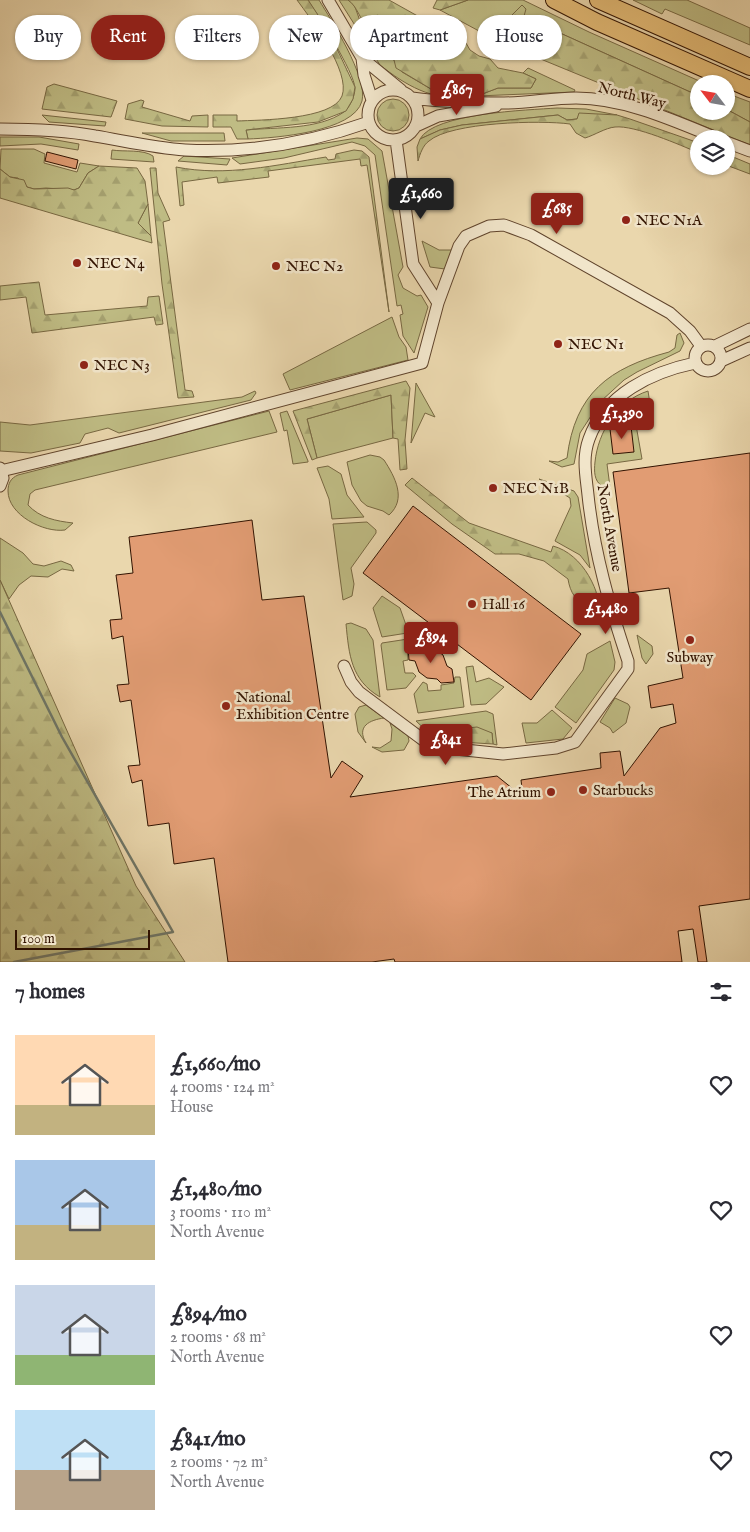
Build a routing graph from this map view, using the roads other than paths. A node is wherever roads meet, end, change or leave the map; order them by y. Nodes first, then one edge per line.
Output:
1 (328, 0) edge
2 (554, 0) edge
3 (598, 0) edge
4 (350, 38) edge
5 (362, 60) edge
6 (365, 60) edge
7 (750, 67) edge
8 (750, 89) edge
9 (408, 94) junction
10 (372, 100) junction
11 (504, 103) junction
12 (369, 122) junction
13 (416, 126) junction
14 (0, 129) edge
15 (696, 130) edge
16 (396, 140) junction
17 (735, 146) edge
18 (750, 152) edge
19 (438, 303) junction
20 (750, 329) edge
21 (701, 346) junction
22 (715, 346) junction
23 (750, 348) edge
24 (721, 361) junction
25 (695, 363) junction
26 (1, 469) edge
27 (0, 486) edge
28 (344, 666) dead end

1 - 4 street
2 - 8 highway
3 - 7 highway
5 - 10 street
6 - 9 street
9 - 10 street
9 - 11 street, North Way
9 - 13 street
10 - 12 street
11 - 13 street, North Way
11 - 15 street, North Way
12 - 14 street
12 - 16 street
13 - 16 street
16 - 19 street
17 - 18 street
19 - 21 street
19 - 26 street
20 - 22 street
21 - 22 street
21 - 25 street
22 - 24 street
23 - 24 street
24 - 25 street
25 - 28 street, North Avenue
26 - 27 street

